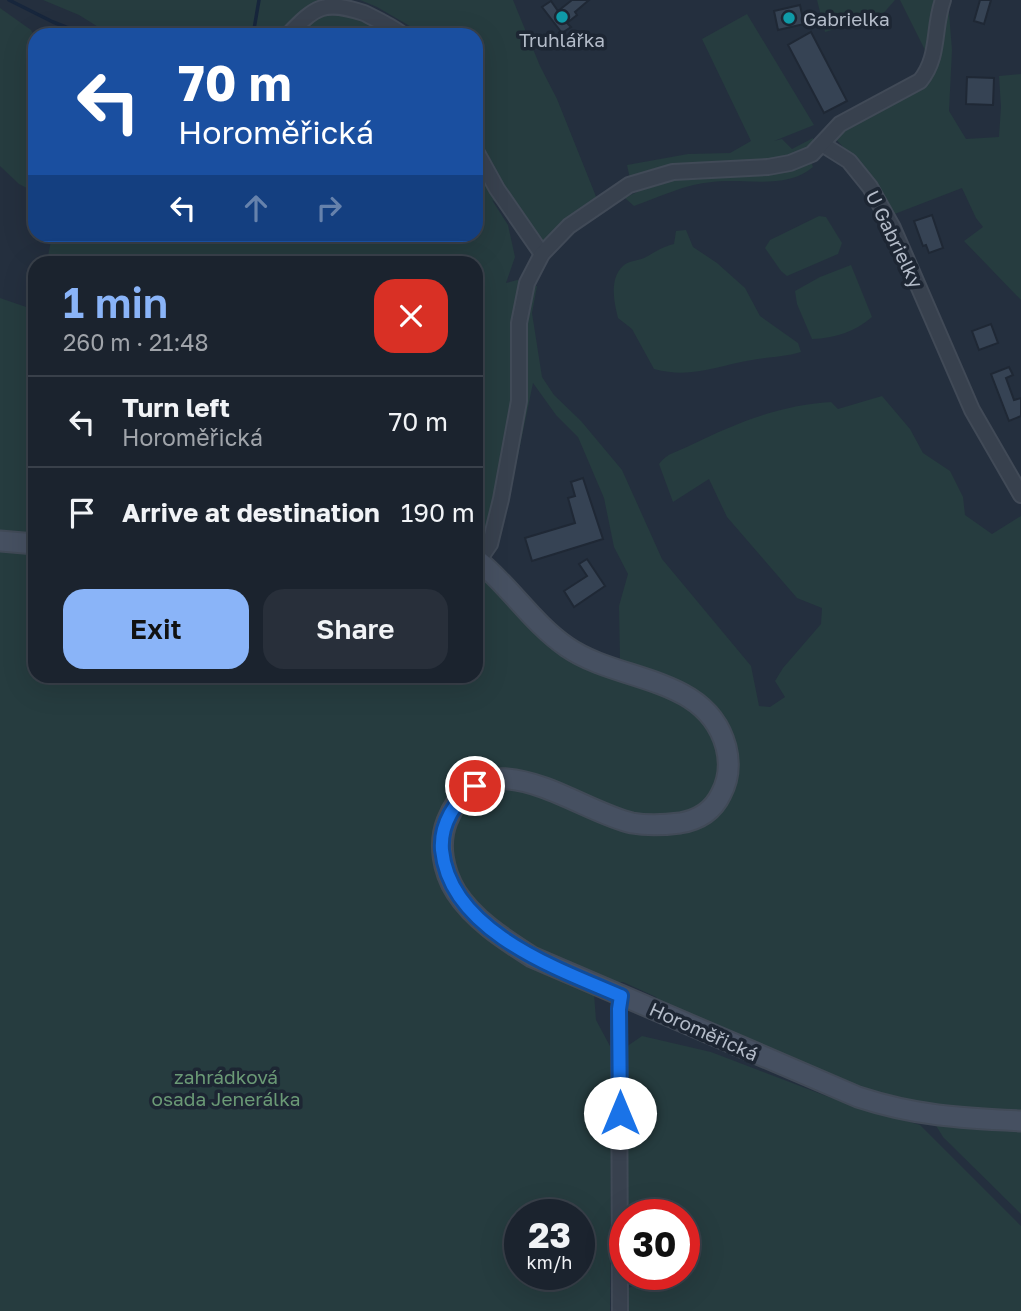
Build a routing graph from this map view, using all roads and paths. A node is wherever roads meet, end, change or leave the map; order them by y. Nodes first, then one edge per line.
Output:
1 (943, 0) edge
2 (296, 28) edge
3 (394, 28) edge
4 (822, 145) junction
5 (483, 164) edge
6 (542, 254) junction
7 (1021, 495) edge
8 (0, 541) edge
9 (28, 543) edge
10 (483, 553) edge
11 (483, 566) edge
12 (621, 996) junction
13 (1021, 1121) edge
14 (620, 1311) edge

1 - 4 street
2 - 3 street
4 - 6 street
4 - 7 street, U Gabrielky
5 - 6 street
6 - 10 street
8 - 9 main road
11 - 12 main road, Horoměřická
12 - 13 main road, Horoměřická
12 - 14 street

